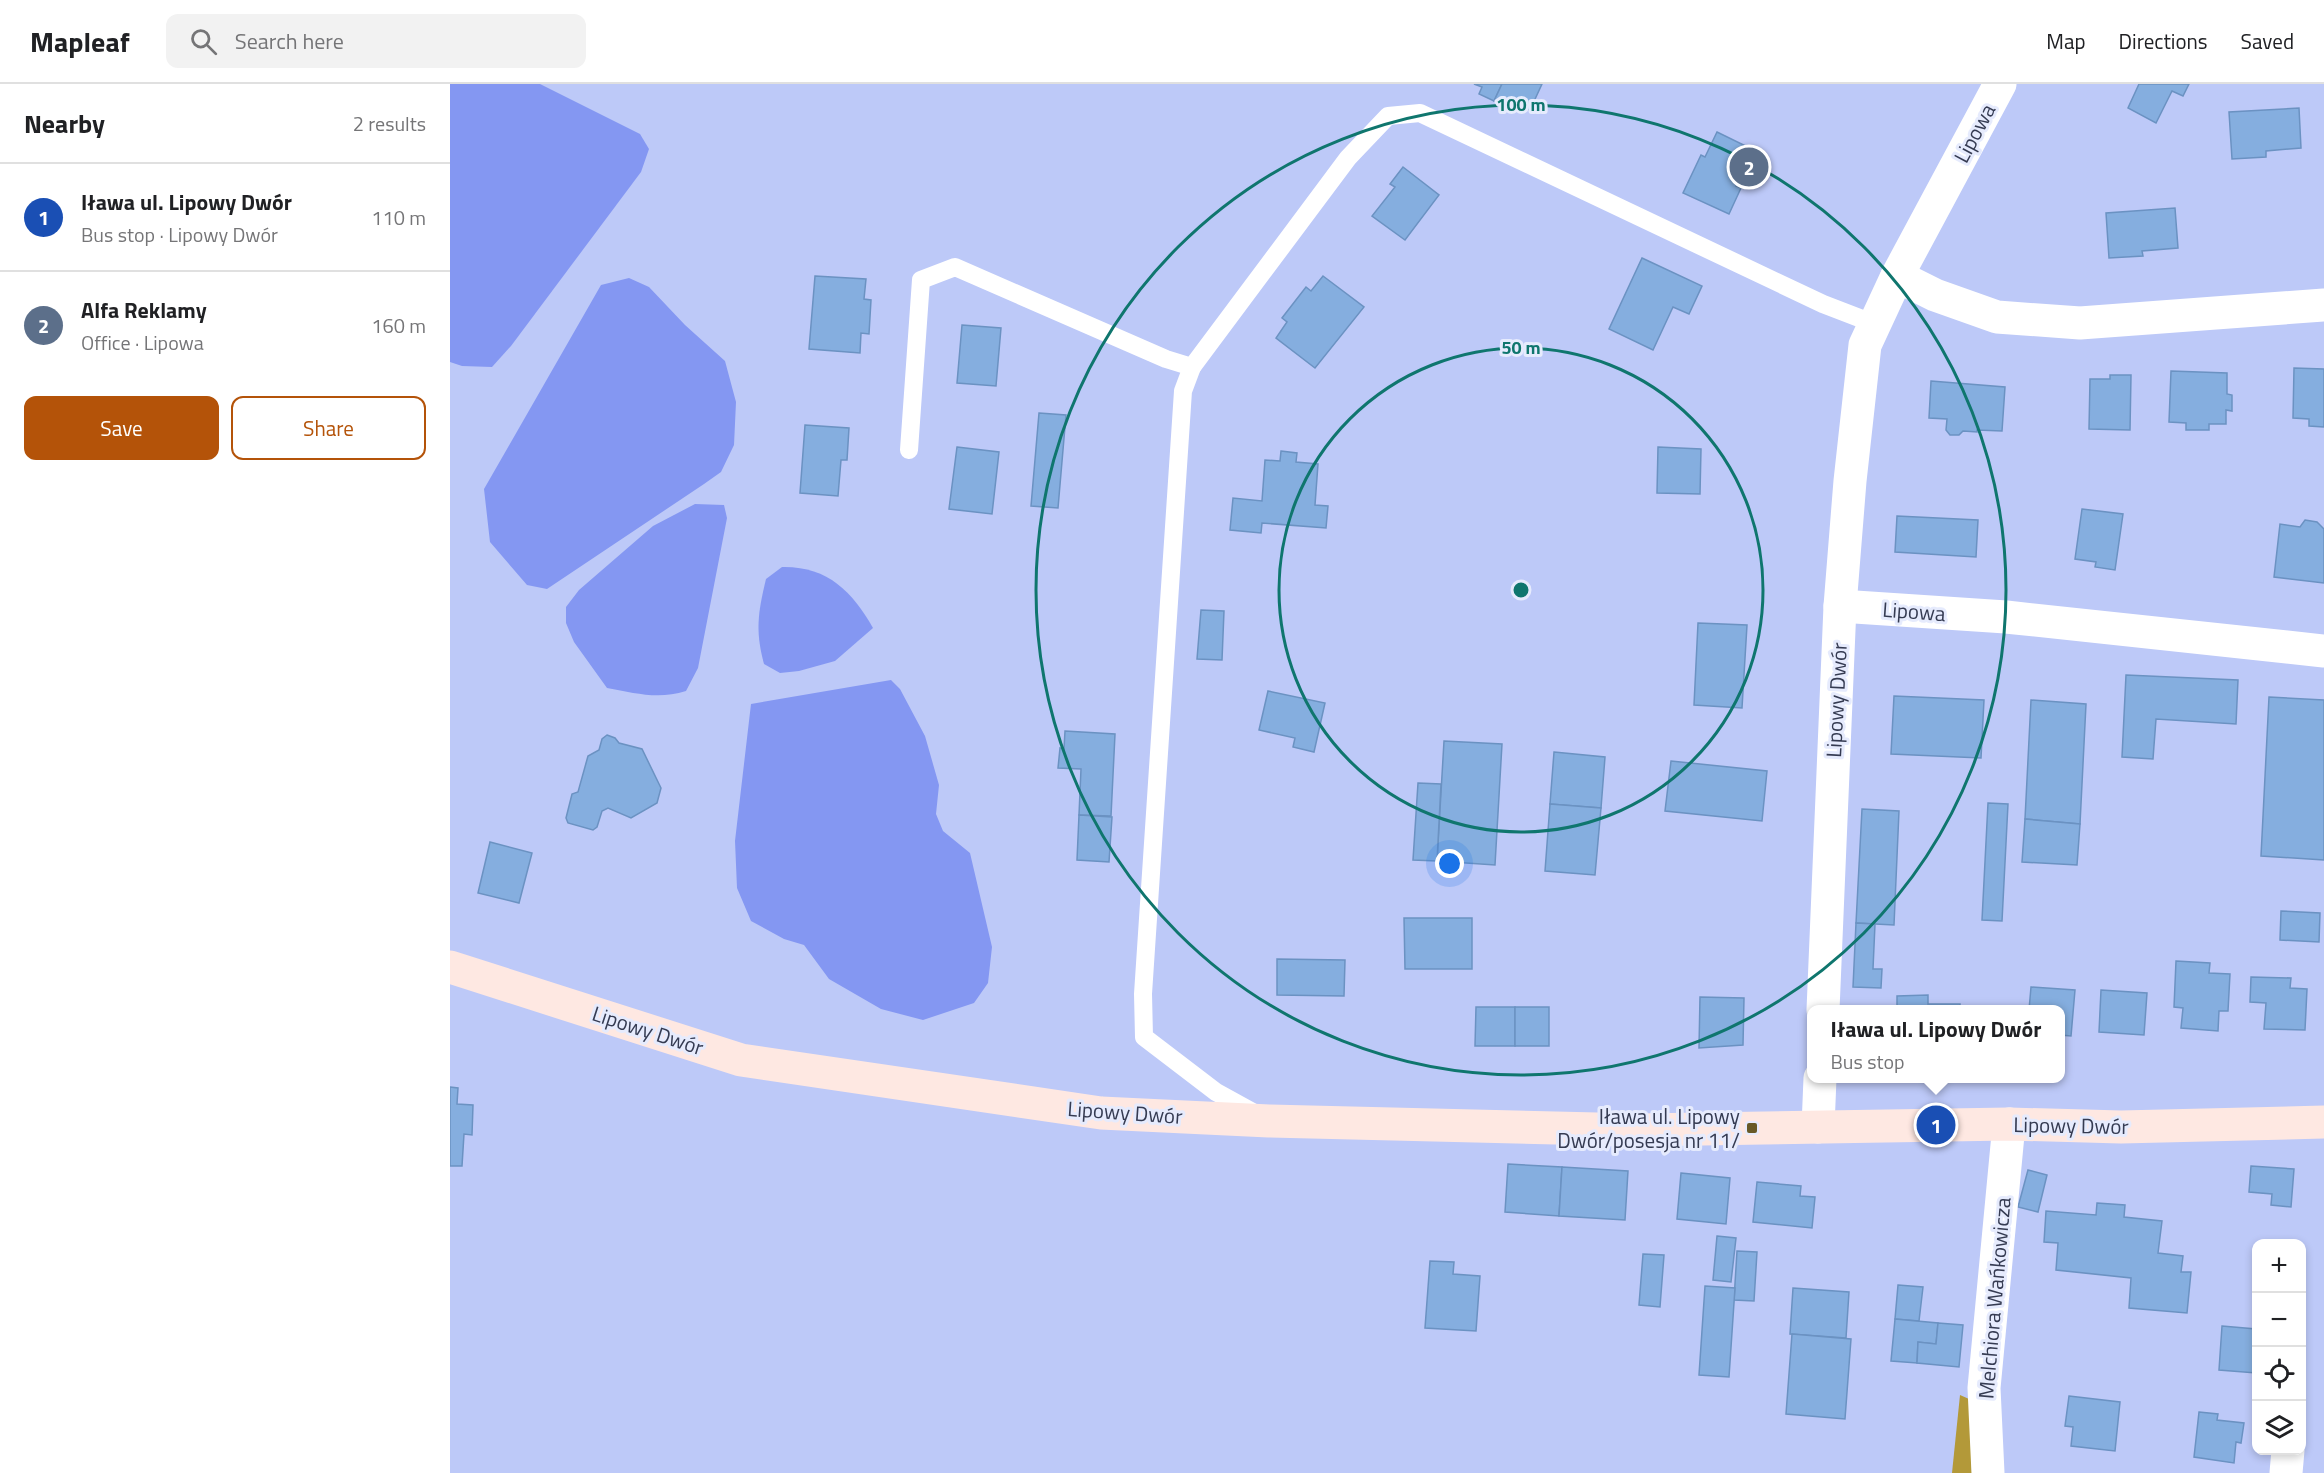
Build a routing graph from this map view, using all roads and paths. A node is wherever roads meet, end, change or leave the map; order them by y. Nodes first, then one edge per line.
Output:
1 (2000, 84) edge
2 (1897, 276) junction
3 (2324, 305) edge
4 (1875, 324) junction
5 (1192, 367) junction
6 (909, 450) dead end
7 (1840, 606) junction
8 (2324, 651) edge
9 (450, 968) edge
10 (1823, 1005) edge
11 (1820, 1083) edge
12 (1269, 1121) junction
13 (2324, 1122) edge
14 (2009, 1124) junction
15 (1818, 1127) junction
16 (2288, 1455) edge
17 (1988, 1473) edge
18 (2286, 1473) edge

1 - 2 street, Lipowa
2 - 3 street
2 - 4 street, Lipowa
4 - 5 lane
4 - 7 street, Lipowa
5 - 6 lane
5 - 12 lane
7 - 8 street, Lipowa
7 - 10 street, Lipowy Dwór
9 - 12 street, Lipowy Dwór
11 - 15 street
12 - 15 street, Lipowy Dwór
13 - 14 street, Lipowy Dwór
14 - 15 street, Lipowy Dwór
14 - 17 street, Melchiora Wańkowicza
16 - 18 street

